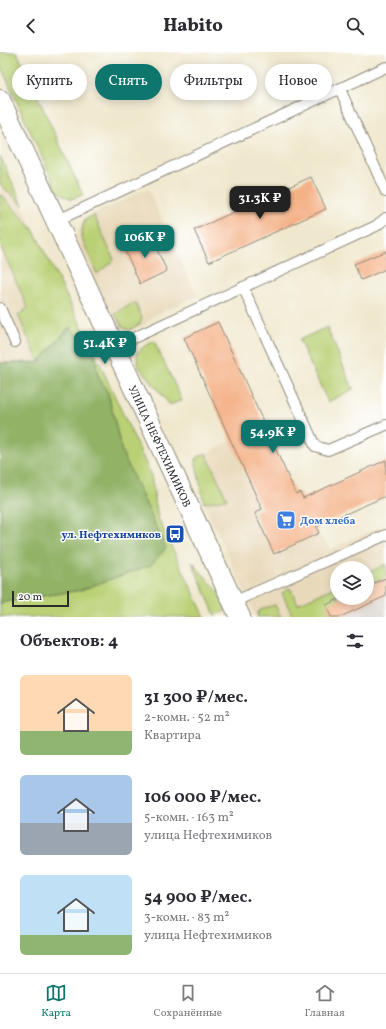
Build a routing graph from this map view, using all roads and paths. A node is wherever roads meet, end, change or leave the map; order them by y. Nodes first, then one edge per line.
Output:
1 (386, 67) edge
2 (340, 89) junction
3 (3, 112) edge
4 (386, 192) edge
5 (386, 218) edge
6 (56, 221) junction
7 (243, 286) junction
8 (0, 308) edge
9 (15, 342) dead end
10 (114, 347) junction
11 (386, 425) edge
12 (386, 535) edge
13 (236, 609) edge

1 - 2 lane
2 - 4 lane
2 - 6 lane
3 - 6 street, УЛИЦА НЕФТЕХИМИКОВ
5 - 7 lane
6 - 10 street, УЛИЦА НЕФТЕХИМИКОВ
7 - 10 lane
7 - 11 lane
8 - 9 lane
10 - 13 street, УЛИЦА НЕФТЕХИМИКОВ
12 - 13 lane

